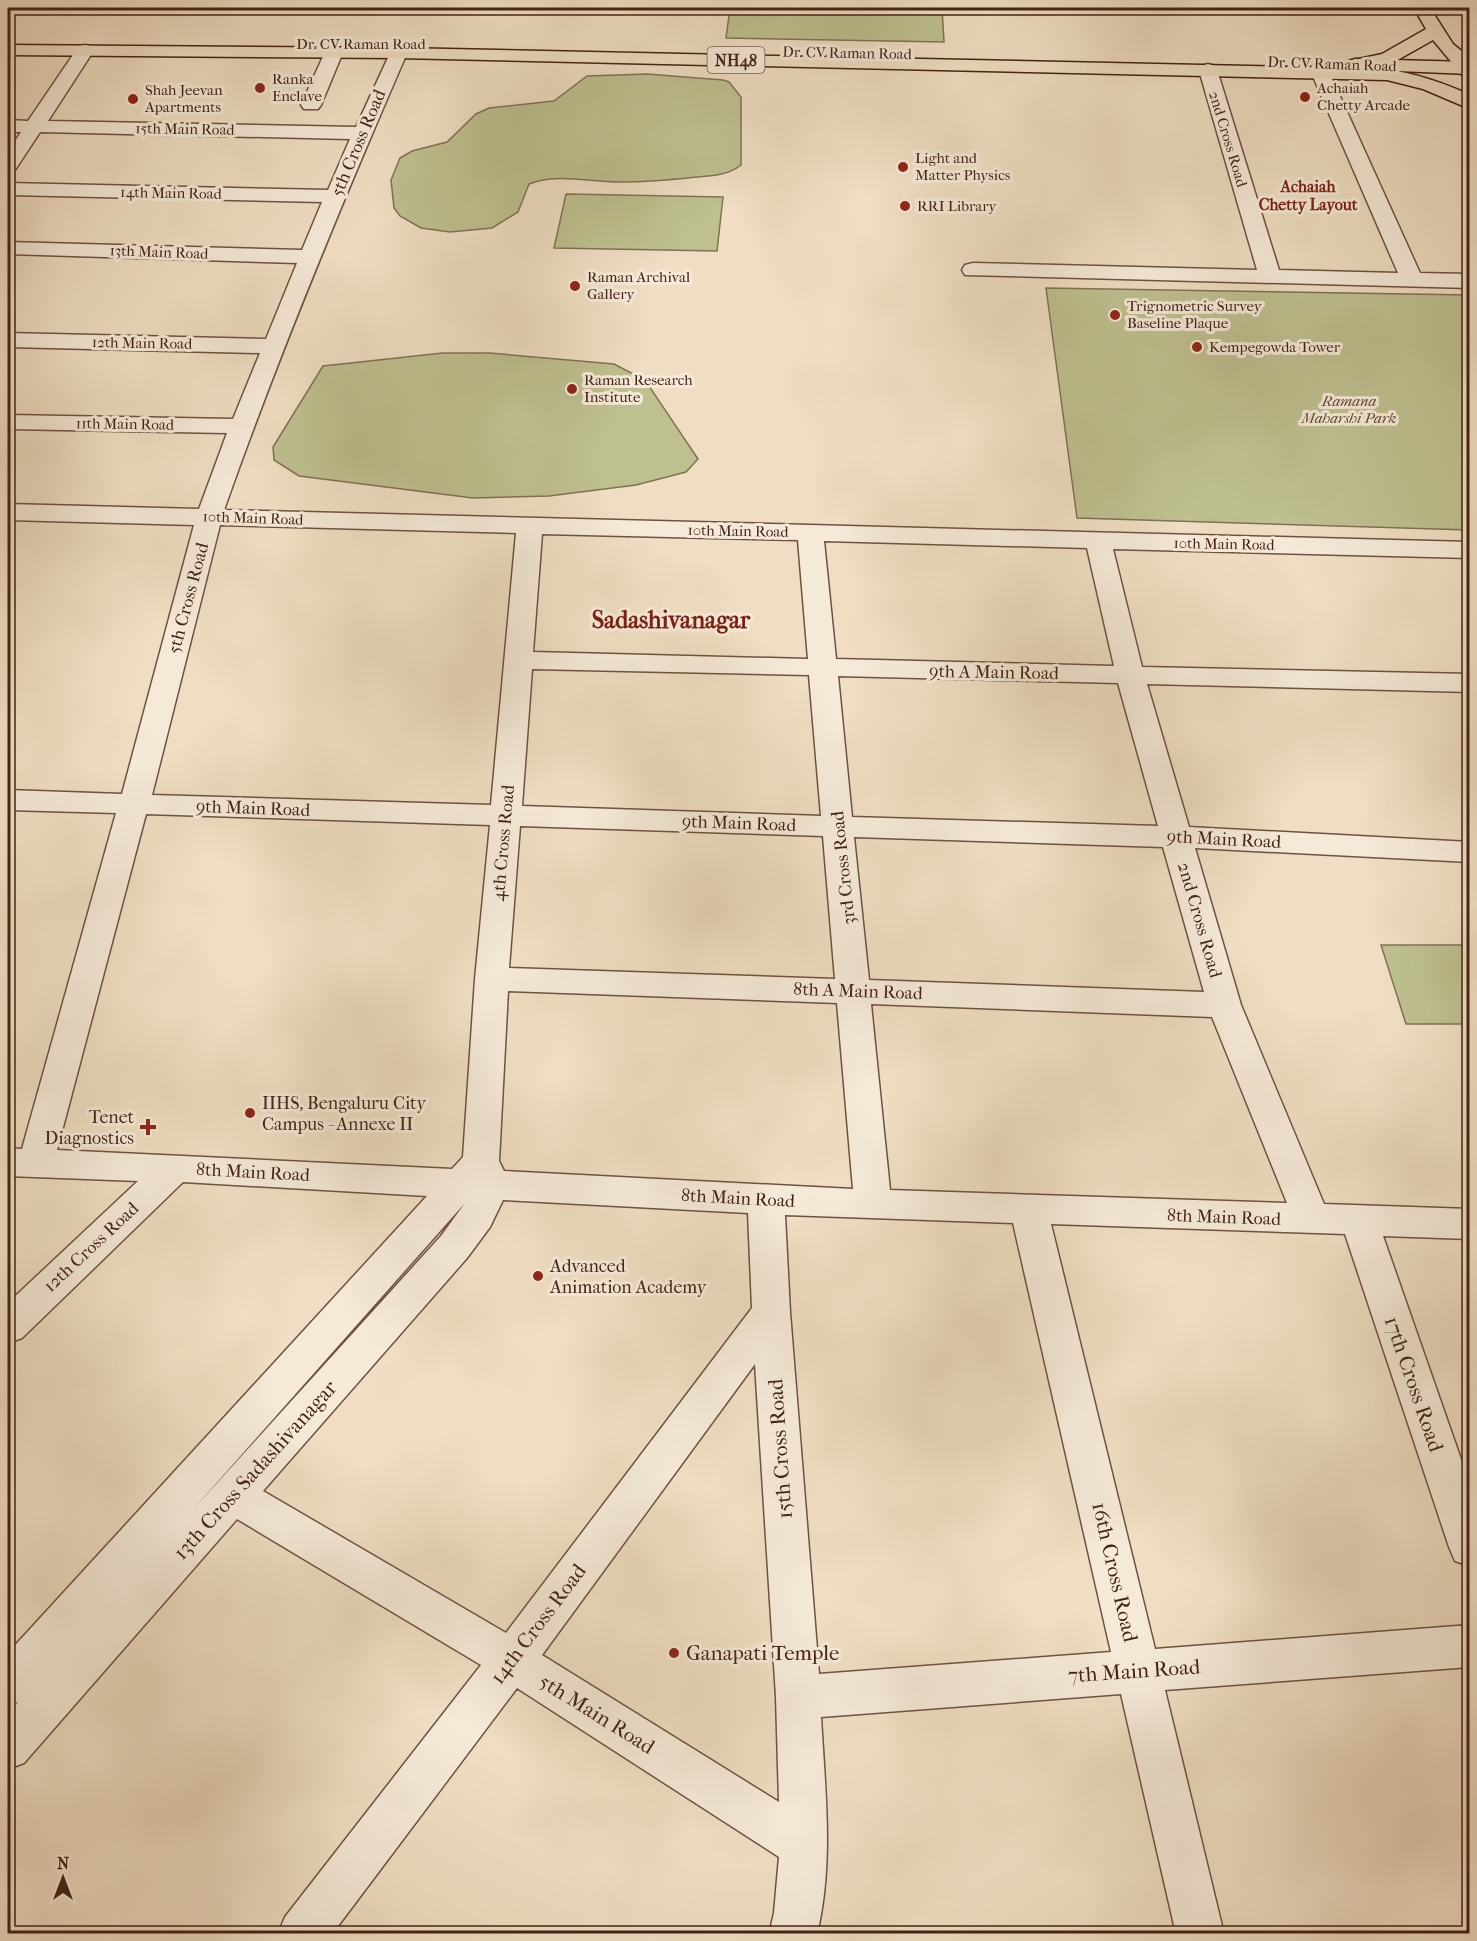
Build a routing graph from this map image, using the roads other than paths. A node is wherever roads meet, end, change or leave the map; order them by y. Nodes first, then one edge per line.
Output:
1 (1422, 8) edge
2 (1436, 31) junction
3 (8, 43) edge
4 (8, 50) edge
5 (85, 50) junction
6 (334, 52) junction
7 (398, 53) junction
8 (1355, 65) junction
9 (1208, 70) junction
10 (1320, 72) junction
11 (1467, 72) edge
12 (1387, 74) junction
13 (1470, 104) edge
14 (310, 105) dead end
15 (8, 126) edge
16 (36, 126) junction
17 (362, 132) junction
18 (8, 166) edge
19 (8, 189) edge
20 (335, 196) junction
21 (8, 248) edge
22 (311, 257) junction
23 (973, 270) dead end
24 (1270, 277) junction
25 (1412, 280) junction
26 (1470, 281) edge
27 (8, 340) edge
28 (276, 346) junction
29 (8, 422) edge
30 (242, 426) junction
31 (8, 512) edge
32 (209, 517) junction
33 (530, 525) junction
34 (810, 533) junction
35 (1098, 540) junction
36 (1466, 556) edge
37 (519, 660) junction
38 (823, 668) junction
39 (1130, 675) junction
40 (1470, 683) edge
41 (8, 800) edge
42 (134, 804) junction
43 (505, 816) junction
44 (838, 826) junction
45 (1176, 837) junction
46 (1470, 852) edge
47 (492, 979) junction
48 (855, 991) junction
49 (1224, 1005) junction
50 (22, 1162) edge
51 (175, 1168) junction
52 (478, 1177) junction
53 (766, 1200) junction
54 (873, 1203) junction
55 (1029, 1211) junction
56 (1312, 1220) junction
57 (1359, 1221) junction
58 (1470, 1224) edge
59 (771, 1311) junction
60 (8, 1327) edge
61 (233, 1495) junction
62 (1470, 1547) edge
63 (1470, 1646) edge
64 (512, 1659) junction
65 (1138, 1671) junction
66 (8, 1685) edge
67 (798, 1697) junction
68 (8, 1748) edge
69 (804, 1845) junction
70 (302, 1934) edge
71 (793, 1934) edge
72 (1200, 1934) edge

1 - 2 main road
2 - 8 main road, NH48
2 - 11 main road
3 - 8 main road, Dr. CV Raman Road / NH48
4 - 5 main road, Dr. CV Raman Road / NH48
5 - 6 main road, Dr. CV Raman Road / NH48
5 - 16 street
6 - 7 main road, Dr. CV Raman Road / NH48
6 - 14 street
7 - 9 main road, Dr. CV Raman Road / NH48
7 - 17 street, 5th Cross Road
8 - 11 main road, Dr. CV Raman Road
9 - 10 main road, Dr. CV Raman Road / NH48
9 - 24 street, 2nd Cross Road
10 - 12 main road, Dr. CV Raman Road / NH48
10 - 25 street
11 - 12 main road, Dr. CV Raman Road / NH48
12 - 13 main road
15 - 16 street, 15th Main Road
16 - 17 street, 15th Main Road
16 - 18 street
17 - 20 street, 5th Cross Road
19 - 20 street, 14th Main Road
20 - 22 street, 5th Cross Road
21 - 22 street, 13th Main Road
22 - 28 street, 5th Cross Road
23 - 24 street
24 - 25 street
25 - 26 street
27 - 28 street, 12th Main Road
28 - 30 street, 5th Cross Road
29 - 30 street, 11th Main Road
30 - 32 street, 5th Cross Road
31 - 32 street, 10th Main Road
32 - 33 street, 10th Main Road
32 - 42 street, 5th Cross Road
33 - 34 street, 10th Main Road
33 - 37 street, 4th Cross Road
34 - 35 street, 10th Main Road
34 - 38 street, 3rd Cross Road
35 - 36 street, 10th Main Road
35 - 39 street, 2nd Cross Road
37 - 38 street, 9th A Main Road
37 - 43 street, 4th Cross Road
38 - 39 street, 9th A Main Road
38 - 44 street, 3rd Cross Road
39 - 40 street, 9th A Main Road
39 - 45 street, 2nd Cross Road
41 - 42 street, 9th Main Road
42 - 43 street, 9th Main Road
42 - 50 street, 5th Cross Road
43 - 44 street, 9th Main Road
43 - 47 street, 4th Cross Road
44 - 45 street, 9th Main Road
44 - 48 street, 3rd Cross Road
45 - 46 street, 9th Main Road
45 - 49 street, 2nd Cross Road
47 - 48 street, 8th A Main Road
47 - 52 street, 4th Cross Road
48 - 49 street, 8th A Main Road
48 - 54 street, 3rd Cross Road
49 - 56 street, 2nd Cross Road
50 - 51 street, 8th Main Road
51 - 52 street, 8th Main Road
51 - 60 street, 12th Cross Road
52 - 53 street, 8th Main Road
52 - 61 street, 13th Cross Sadashivanagar
52 - 66 street
53 - 54 street, 8th Main Road
53 - 59 street, 15th Cross Road
54 - 55 street, 8th Main Road
55 - 56 street, 8th Main Road
55 - 65 street, 16th Cross Road
56 - 57 street, 8th Main Road
57 - 58 street, 8th Main Road
57 - 62 street, 17th Cross Road
59 - 64 street, 14th Cross Road
59 - 67 street, 15th Cross Road
61 - 64 street, 5th Main Road
61 - 68 street, 13th Cross Sadashivanagar
63 - 65 street, 7th Main Road
64 - 69 street, 5th Main Road
64 - 70 street, 14th Cross Road
65 - 67 street, 7th Main Road
65 - 72 street, 16th Cross Road
67 - 69 street, 15th Cross Road
69 - 71 street, 15th Cross Road

